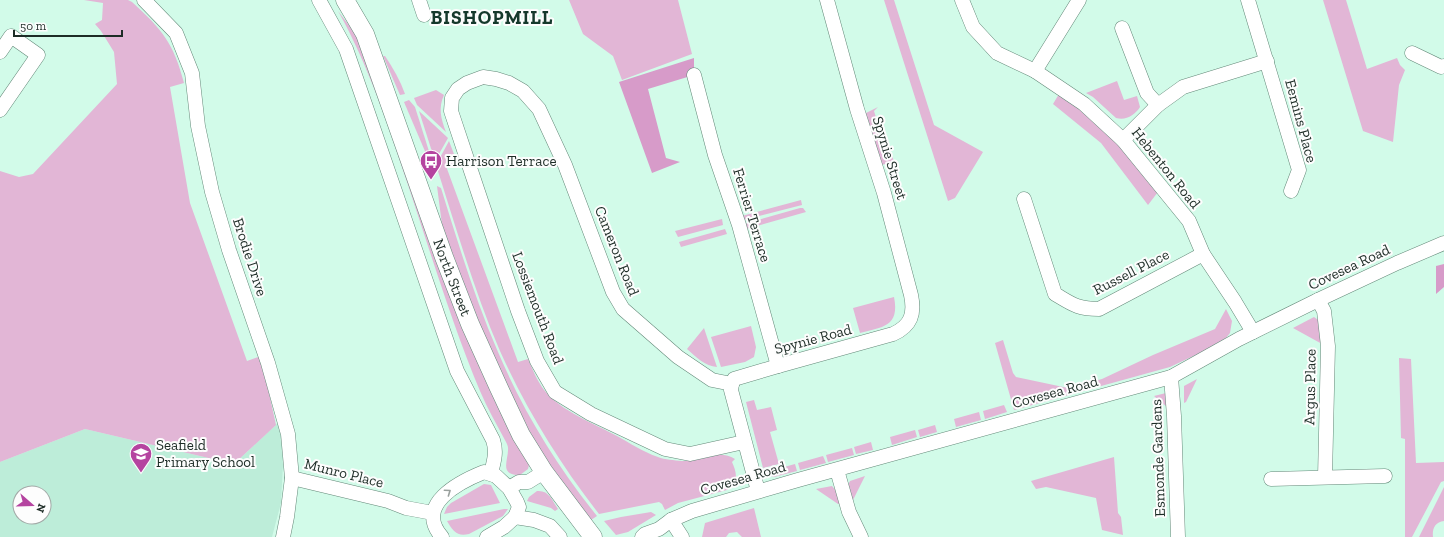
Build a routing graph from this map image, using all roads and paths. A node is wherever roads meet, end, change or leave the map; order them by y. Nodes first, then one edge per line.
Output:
1 (144, 0) edge
2 (319, 0) edge
3 (345, 0) edge
4 (419, 0) edge
5 (827, 0) edge
6 (962, 0) edge
7 (1079, 0) edge
8 (1248, 0) edge
9 (424, 15) dead end
10 (1122, 28) dead end
11 (0, 52) edge
12 (1412, 53) dead end
13 (1267, 61) junction
14 (1444, 66) edge
15 (1035, 72) junction
16 (694, 75) dead end
17 (483, 77) joint
18 (1158, 105) junction
19 (0, 110) edge
20 (1123, 140) junction
21 (1291, 191) dead end
22 (1024, 199) dead end
23 (1444, 244) edge
24 (1203, 254) junction
25 (1318, 300) junction
26 (905, 326) joint
27 (1253, 332) junction
28 (778, 366) junction
29 (1171, 377) junction
30 (732, 384) junction
31 (744, 442) junction
32 (837, 470) junction
33 (544, 472) junction
34 (491, 473) junction
35 (1385, 476) dead end
36 (1325, 477) junction
37 (292, 478) junction
38 (1271, 479) dead end
39 (758, 491) junction
40 (512, 492) junction
41 (434, 510) junction
42 (516, 517) junction
43 (671, 520) junction
44 (657, 533) edge
45 (283, 537) edge
46 (442, 537) edge
47 (487, 537) edge
48 (560, 537) edge
49 (593, 537) edge
50 (642, 537) edge
51 (682, 537) edge
52 (861, 537) edge
53 (1178, 537) edge

1 - 37 street, Brodie Drive
2 - 34 street
3 - 33 main road, North Street
4 - 9 street
5 - 26 street, Spynie Street
6 - 15 street, Hebenton Road
7 - 15 street
8 - 13 street, Eemins Place
10 - 18 street
11 - 19 street
12 - 14 street
13 - 18 street
13 - 21 street, Eemins Place
15 - 20 street, Hebenton Road
16 - 28 street, Ferrier Terrace
17 - 30 street, Cameron Road
17 - 31 street, Lossiemouth Road
18 - 20 street
20 - 24 street, Hebenton Road
22 - 24 street, Russell Place
23 - 25 street, Covesea Road
24 - 27 street, Hebenton Road
25 - 27 street, Covesea Road
25 - 36 street, Argus Place
26 - 28 street, Spynie Road
27 - 29 street, Covesea Road
28 - 30 street, Spynie Road
29 - 32 street, Covesea Road
29 - 53 street, Esmonde Gardens
30 - 31 street
31 - 39 street
32 - 39 street, Covesea Road
32 - 52 street
33 - 40 street
33 - 49 main road, North Street
34 - 40 street
41 -> 34 street
35 - 36 street
36 - 38 street
37 - 41 street, Munro Place
37 - 45 street, Brodie Drive
39 - 43 street, Covesea Road
40 - 42 street
41 - 46 street
42 - 47 street
42 - 48 street
43 - 44 street, Covesea Road
43 - 51 street
44 - 50 street, Covesea Road

